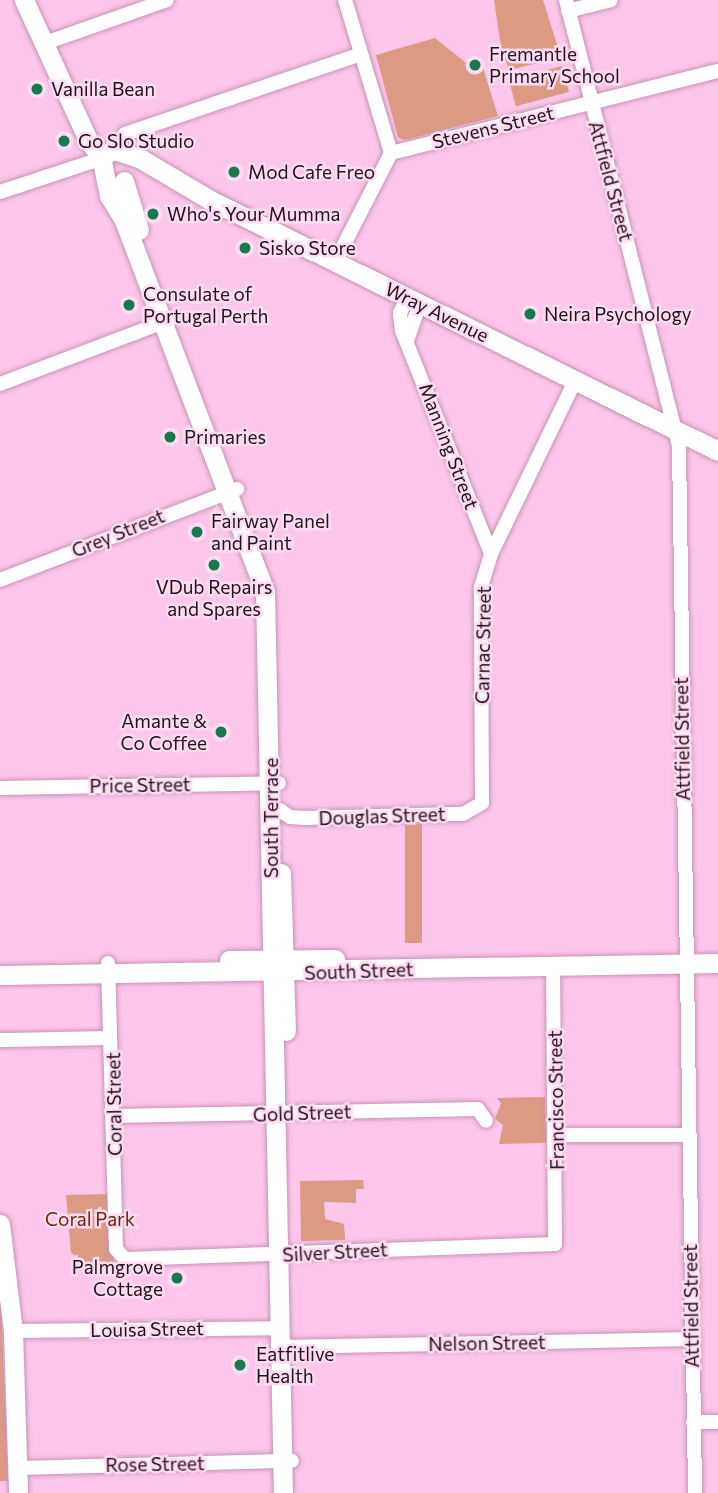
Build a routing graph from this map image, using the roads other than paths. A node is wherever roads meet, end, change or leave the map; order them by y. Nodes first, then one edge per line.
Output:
1 (24, 0) edge
2 (35, 0) edge
3 (167, 0) edge
4 (345, 0) edge
5 (611, 0) edge
6 (567, 5) edge
7 (49, 42) junction
8 (360, 54) junction
9 (718, 71) edge
10 (590, 104) junction
11 (391, 153) junction
12 (108, 157) junction
13 (156, 172) junction
14 (127, 177) junction
15 (0, 192) edge
16 (335, 262) junction
17 (413, 301) junction
18 (167, 320) junction
19 (575, 381) junction
20 (0, 384) edge
21 (678, 431) junction
22 (718, 451) edge
23 (233, 491) junction
24 (491, 554) junction
25 (0, 580) edge
26 (275, 783) junction
27 (0, 788) edge
28 (482, 803) joint
29 (280, 810) junction
30 (718, 951) edge
31 (686, 957) junction
32 (718, 963) edge
33 (0, 964) edge
34 (552, 965) junction
35 (278, 966) junction
36 (109, 968) junction
37 (0, 975) edge
38 (102, 1038) dead end
39 (0, 1040) edge
40 (281, 1113) junction
41 (113, 1116) junction
42 (485, 1121) dead end
43 (557, 1135) junction
44 (688, 1135) junction
45 (0, 1224) edge
46 (558, 1236) joint
47 (116, 1245) joint
48 (284, 1253) junction
49 (13, 1331) junction
50 (692, 1339) junction
51 (284, 1341) junction
52 (693, 1422) junction
53 (718, 1422) edge
54 (287, 1462) junction
55 (17, 1468) junction
56 (18, 1493) edge
57 (284, 1493) edge
58 (293, 1493) edge
59 (695, 1493) edge

1 - 7 street, South Terrace
2 - 7 street, South Terrace
3 - 7 street
4 - 8 street
5 - 6 street
6 - 10 street, Attfield Street
7 - 12 street, South Terrace
8 - 11 street
8 - 12 street
9 - 10 street, Stevens Street
10 - 11 street, Stevens Street
10 - 21 street, Attfield Street
11 - 16 street
12 - 13 street, Wray Avenue
12 - 14 street
12 - 14 street, South Terrace
12 - 15 street
12 - 18 street, South Terrace
13 - 14 street
13 - 16 street, Wray Avenue
14 - 18 street, South Terrace
16 - 17 street, Wray Avenue
17 - 19 street, Wray Avenue
17 - 24 street, Manning Street
18 - 20 street
18 - 23 street, South Terrace
19 - 21 street, Wray Avenue
19 - 24 street, Carnac Street
21 - 22 street, Wray Avenue
21 - 31 street, Attfield Street
23 - 25 street, Grey Street
23 - 26 street, South Terrace
24 - 28 street, Carnac Street
26 - 27 street, Price Street
26 - 29 street, South Terrace
26 - 35 street, South Terrace
28 - 29 street, Douglas Street
29 - 35 street, South Terrace
30 - 31 street, South Street
31 - 32 street, South Street
31 - 34 street, South Street
31 - 35 street, South Street
31 - 44 street, Attfield Street
33 - 36 street, South Street
34 - 35 street, South Street
34 - 43 street, Francisco Street
35 - 36 street, South Street
35 - 40 street, South Terrace
36 - 37 street, South Street
36 - 41 street, Coral Street
38 - 39 street
40 - 41 street, Gold Street
40 - 42 street, Gold Street
40 - 48 street, South Terrace
41 - 47 street, Coral Street
43 - 44 street
43 - 46 street, Francisco Street
44 - 50 street, Attfield Street
45 - 49 street
46 - 48 street, Silver Street
47 - 48 street, Silver Street
48 - 51 street, South Terrace
49 - 51 street, Louisa Street
49 - 55 street
50 - 51 street, Nelson Street
50 - 52 street, Attfield Street
51 - 54 street, South Terrace
52 - 53 street
52 - 59 street, Attfield Street
54 - 55 street, Rose Street
54 - 57 street, South Terrace
54 - 58 street, South Terrace
55 - 56 street

